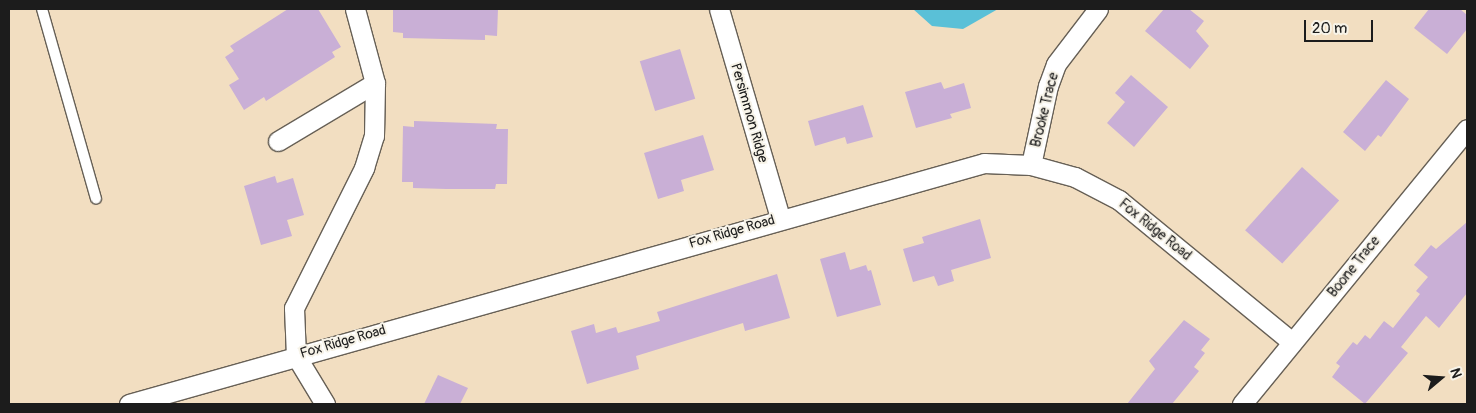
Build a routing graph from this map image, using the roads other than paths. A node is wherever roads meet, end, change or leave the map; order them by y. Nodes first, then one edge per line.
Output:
1 (42, 9) edge
2 (355, 9) edge
3 (719, 9) edge
4 (1098, 9) edge
5 (375, 83) junction
6 (1467, 129) edge
7 (278, 141) dead end
8 (1031, 165) junction
9 (96, 198) dead end
10 (780, 218) junction
11 (1292, 342) junction
12 (296, 356) junction
13 (129, 404) edge
14 (325, 404) edge
15 (1242, 404) edge

1 - 9 lane
2 - 5 street
3 - 10 street, Persimmon Ridge
4 - 8 street, Brooke Trace
5 - 7 street
5 - 12 street
6 - 11 street, Boone Trace
8 - 10 street, Fox Ridge Road
8 - 11 street, Fox Ridge Road
10 - 12 street, Fox Ridge Road
11 - 15 street, Boone Trace
12 - 13 street, Fox Ridge Road
12 - 14 street

